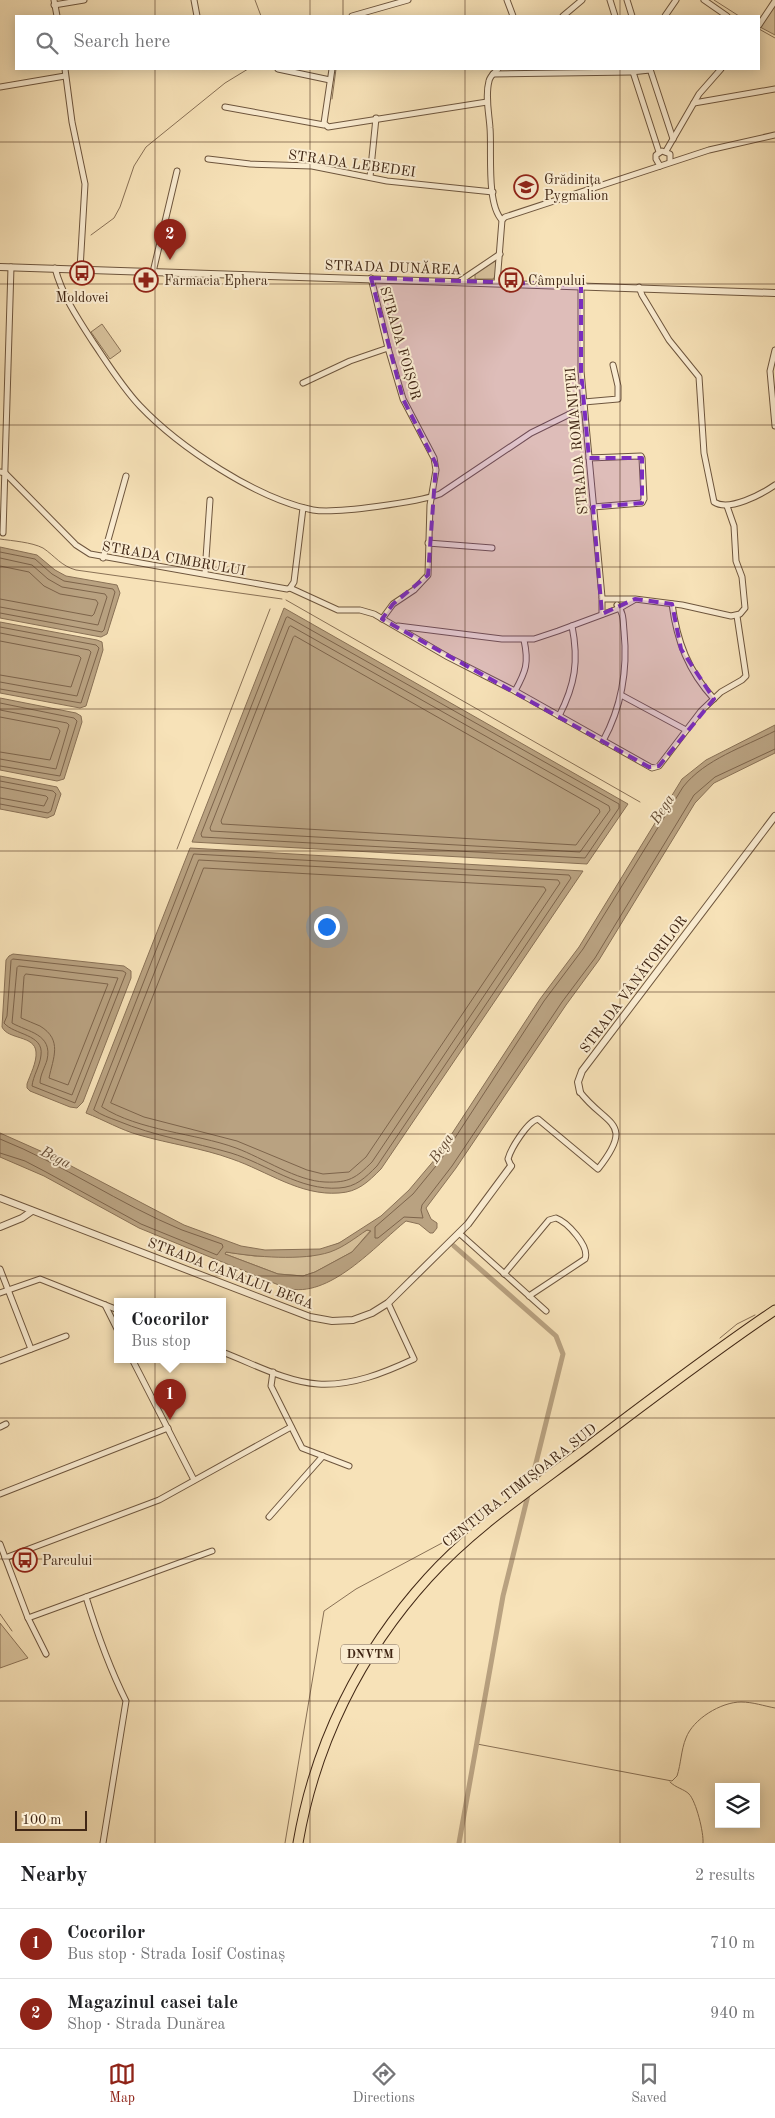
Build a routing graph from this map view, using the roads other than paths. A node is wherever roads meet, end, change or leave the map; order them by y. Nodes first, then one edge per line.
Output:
1 (84, 0) edge
2 (194, 0) edge
3 (408, 0) edge
4 (507, 0) edge
5 (582, 0) edge
6 (610, 0) edge
7 (627, 0) edge
8 (676, 0) edge
9 (704, 0) edge
10 (773, 1) edge
11 (54, 3) edge
12 (197, 15) edge
13 (356, 15) edge
14 (512, 15) edge
15 (564, 15) edge
16 (615, 15) edge
17 (632, 15) edge
18 (666, 15) edge
19 (726, 15) edge
20 (760, 23) edge
21 (65, 70) edge
22 (283, 70) edge
23 (332, 70) edge
24 (497, 70) edge
25 (633, 70) edge
26 (650, 70) edge
27 (720, 70) edge
28 (492, 74) junction
29 (65, 76) junction
30 (330, 80) junction
31 (0, 87) edge
32 (775, 89) edge
33 (487, 102) junction
34 (694, 103) junction
35 (225, 107) dead end
36 (376, 118) junction
37 (324, 125) junction
38 (775, 136) edge
39 (673, 139) junction
40 (666, 151) junction
41 (659, 152) junction
42 (208, 159) dead end
43 (670, 162) junction
44 (660, 166) junction
45 (177, 172) dead end
46 (370, 177) junction
47 (493, 192) junction
48 (502, 220) junction
49 (500, 254) junction
50 (0, 267) edge
51 (11, 267) junction
52 (55, 268) junction
53 (80, 269) junction
54 (152, 272) junction
55 (371, 278) junction
56 (460, 281) junction
57 (498, 283) junction
58 (581, 286) junction
59 (639, 288) junction
60 (775, 293) edge
61 (388, 348) junction
62 (775, 350) edge
63 (613, 365) dead end
64 (303, 383) dead end
65 (584, 404) junction
66 (775, 426) edge
67 (589, 458) junction
68 (3, 472) edge
69 (126, 476) dead end
70 (775, 485) edge
71 (431, 498) junction
72 (210, 500) dead end
73 (593, 506) junction
74 (726, 506) junction
75 (303, 508) junction
76 (4, 533) dead end
77 (428, 543) junction
78 (492, 548) dead end
79 (103, 558) junction
80 (205, 573) junction
81 (290, 588) junction
82 (601, 595) junction
83 (635, 599) junction
84 (611, 600) junction
85 (672, 604) junction
86 (620, 608) junction
87 (602, 614) junction
88 (737, 616) junction
89 (382, 619) junction
90 (396, 626) junction
91 (572, 626) junction
92 (524, 640) junction
93 (515, 691) junction
94 (621, 695) junction
95 (714, 699) junction
96 (559, 716) junction
97 (686, 730) junction
98 (603, 741) junction
99 (775, 816) edge
100 (580, 1092) joint
101 (538, 1119) joint
102 (511, 1166) joint
103 (0, 1198) edge
104 (32, 1211) junction
105 (0, 1227) edge
106 (459, 1233) junction
107 (0, 1269) edge
108 (504, 1274) junction
109 (9, 1290) junction
110 (0, 1293) edge
111 (529, 1296) junction
112 (388, 1303) junction
113 (104, 1305) junction
114 (114, 1309) edge
115 (775, 1310) edge
116 (546, 1311) dead end
117 (114, 1324) edge
118 (66, 1336) dead end
119 (31, 1349) junction
120 (226, 1354) edge
121 (0, 1361) edge
122 (134, 1363) edge
123 (273, 1372) junction
124 (6, 1424) dead end
125 (0, 1427) edge
126 (291, 1427) junction
127 (168, 1428) junction
128 (323, 1456) junction
129 (349, 1466) dead end
130 (194, 1480) junction
131 (0, 1494) edge
132 (269, 1517) dead end
133 (0, 1544) edge
134 (212, 1551) dead end
135 (5, 1558) junction
136 (86, 1597) junction
137 (28, 1618) junction
138 (46, 1654) dead end
139 (103, 1843) edge
140 (298, 1843) edge

1 - 11 street
2 - 12 street
3 - 13 street
4 - 14 street
5 - 15 street
6 - 16 street
7 - 17 street
8 - 18 street
9 - 19 street
10 - 20 street
21 - 29 street
22 - 30 street
23 - 30 street
24 - 28 street
25 - 28 street
25 - 41 street
26 - 39 street
27 - 34 street
28 - 33 street
29 - 31 street
29 - 53 street
30 - 37 street
32 - 34 street
33 - 36 street
33 - 47 street
34 - 39 street
35 - 37 street
36 - 37 street
36 - 46 street
38 - 43 street
39 - 40 street
40 - 41 street
40 - 43 street
41 - 44 street
42 - 46 street, STRADA LEBEDEI
43 - 44 street
44 - 48 street
45 - 54 street
46 - 47 street, STRADA LEBEDEI
47 - 48 street
48 - 49 street
49 - 56 street
49 - 57 street
50 - 51 street, STRADA DUNĂREA
51 - 52 street, STRADA DUNĂREA
51 - 68 street
52 - 53 street, STRADA DUNĂREA
52 - 75 street
53 - 54 street, STRADA DUNĂREA
54 - 55 street, STRADA DUNĂREA
55 - 56 street, STRADA DUNĂREA
55 - 61 street, STRADA FOIȘOR
56 - 57 street, STRADA DUNĂREA
57 - 58 street, STRADA DUNĂREA
58 - 59 street, STRADA DUNĂREA
58 - 65 street, STRADA ROMANIȚEI
59 - 60 street, STRADA DUNĂREA
59 - 74 street
61 - 64 street
61 - 71 street, STRADA FOIȘOR
62 - 66 street
63 - 65 street
65 - 67 street, STRADA ROMANIȚEI
65 - 71 street
67 - 73 street, STRADA ROMANIȚEI
67 - 73 street
68 - 76 street
68 - 79 street, STRADA CIMBRULUI
69 - 79 street
70 - 74 street
71 - 75 street
71 - 77 street, STRADA FOIȘOR
72 - 80 street
73 - 82 street, STRADA ROMANIȚEI
74 - 88 street
75 - 81 street
77 - 78 street
77 - 89 street, STRADA FOIȘOR
79 - 80 street, STRADA CIMBRULUI
80 - 81 street, STRADA CIMBRULUI
81 - 89 street, STRADA CIMBRULUI
82 - 84 street
82 - 87 street, STRADA ROMANIȚEI
83 - 84 street
83 - 85 street
83 - 86 street
84 - 86 street
85 - 88 street
85 - 95 street
86 - 87 street
86 - 94 street
87 - 91 street
88 - 95 street
89 - 90 street, STRADA CIMBRULUI
90 - 92 street
90 - 93 street, STRADA CIMBRULUI
91 - 92 street
91 - 96 street
92 - 93 street
93 - 96 street, STRADA CIMBRULUI
94 - 97 street
94 - 98 street
95 - 97 street
96 - 98 street, STRADA CIMBRULUI
97 - 98 street, STRADA CIMBRULUI
99 - 100 street, STRADA VÂNĂTORILOR
100 - 101 street, STRADA VÂNĂTORILOR
101 - 102 street, STRADA CANALUL BEGA
102 - 106 street, STRADA CANALUL BEGA
103 - 104 street, STRADA CANALUL BEGA
104 - 105 street
104 - 112 street, STRADA CANALUL BEGA
106 - 108 street
106 - 112 street, STRADA CANALUL BEGA
107 - 109 street
108 - 111 street
108 - 111 street
109 - 110 street
109 - 113 street
109 - 119 street
111 - 116 street
112 - 123 street
113 - 114 street
113 - 117 street
115 - 140 highway, CENTURA TIMIȘOARA SUD / DNVTM
118 - 119 street
119 - 121 street
120 - 123 street
122 - 127 street
123 - 126 street
124 - 125 street
126 - 128 street
126 - 130 street
127 - 130 street
127 - 131 street
128 - 129 street
128 - 132 street
130 - 135 street
133 - 135 street
134 - 136 street
135 - 137 street
136 - 137 street
136 - 139 street
137 - 138 street

